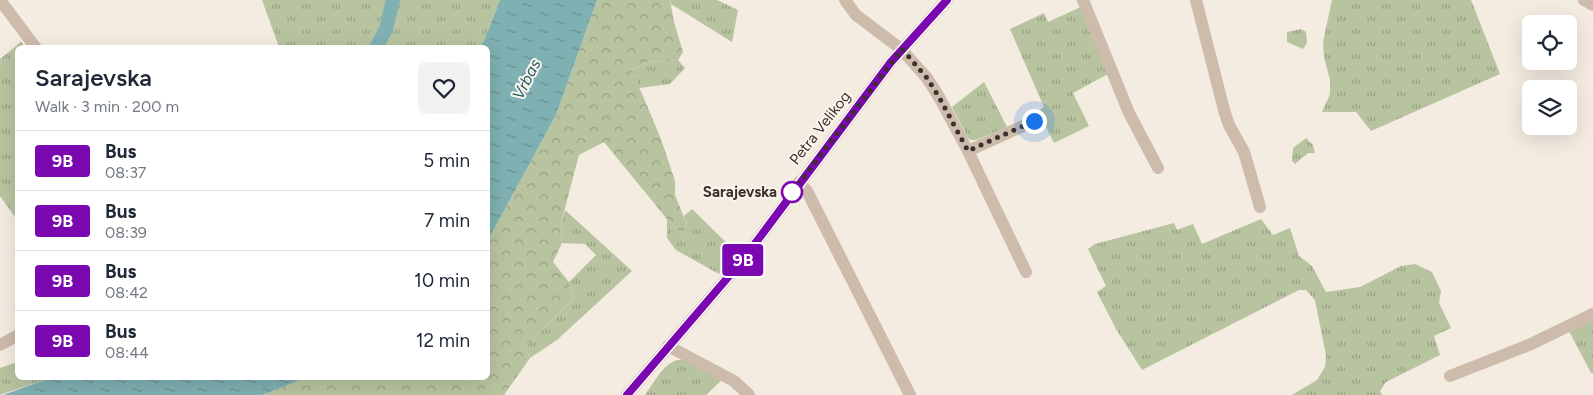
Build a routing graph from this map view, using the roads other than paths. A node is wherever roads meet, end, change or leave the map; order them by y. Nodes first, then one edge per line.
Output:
1 (0, 0) edge
2 (844, 0) edge
3 (947, 0) edge
4 (1083, 0) edge
5 (1196, 0) edge
6 (1584, 0) edge
7 (1593, 5) edge
8 (34, 45) edge
9 (902, 49) junction
10 (1034, 121) dead end
11 (968, 151) junction
12 (1158, 168) dead end
13 (799, 182) junction
14 (1260, 207) dead end
15 (1026, 272) dead end
16 (1593, 314) edge
17 (15, 337) edge
18 (0, 345) edge
19 (668, 346) junction
20 (1450, 376) dead end
21 (627, 395) edge
22 (749, 395) edge
23 (910, 395) edge

1 - 8 street
2 - 9 street
3 - 9 street, Petra Velikog
4 - 12 street
5 - 14 street
6 - 7 street
9 - 11 street
9 - 13 street, Petra Velikog
10 - 11 street
11 - 15 street
13 - 19 street, Petra Velikog
13 - 23 street
16 - 20 street
17 - 18 street
19 - 21 street, Petra Velikog
19 - 22 street

